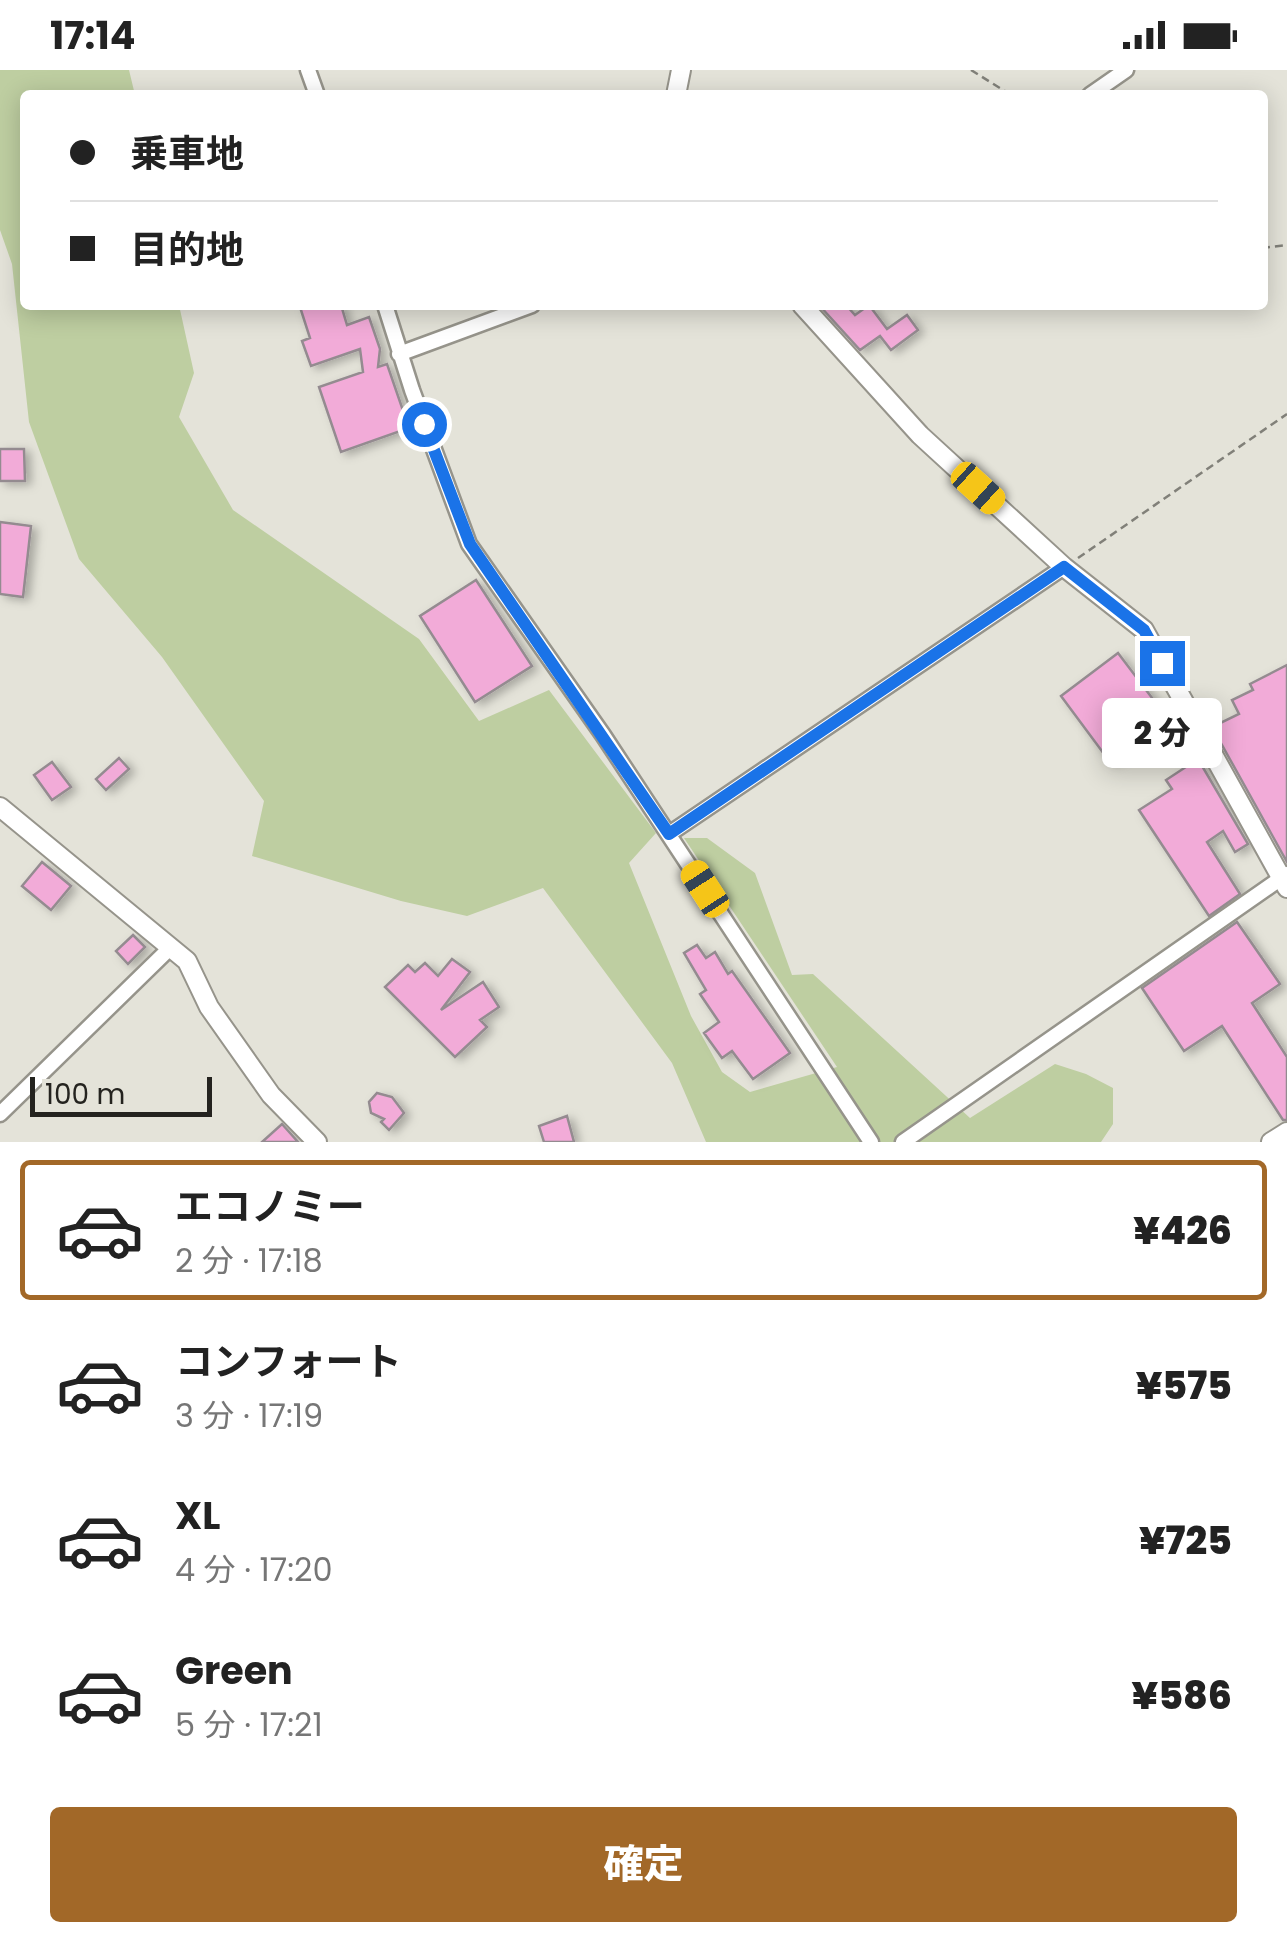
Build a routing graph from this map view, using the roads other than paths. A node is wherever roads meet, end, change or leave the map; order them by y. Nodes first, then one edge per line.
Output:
1 (1126, 70) edge
2 (1097, 90) edge
3 (387, 310) edge
4 (519, 310) edge
5 (807, 310) edge
6 (400, 354) junction
7 (1064, 567) junction
8 (0, 807) edge
9 (669, 834) junction
10 (1285, 880) edge
11 (170, 948) junction
12 (0, 1114) edge
13 (1287, 1132) edge
14 (317, 1142) edge
15 (871, 1142) edge
16 (902, 1142) edge
17 (1271, 1142) edge

1 - 2 street
3 - 6 street
4 - 6 street
5 - 7 street
6 - 9 street
7 - 9 street
7 - 10 street
8 - 11 street
9 - 15 street
10 - 16 street
11 - 12 street
11 - 14 street
13 - 17 street

